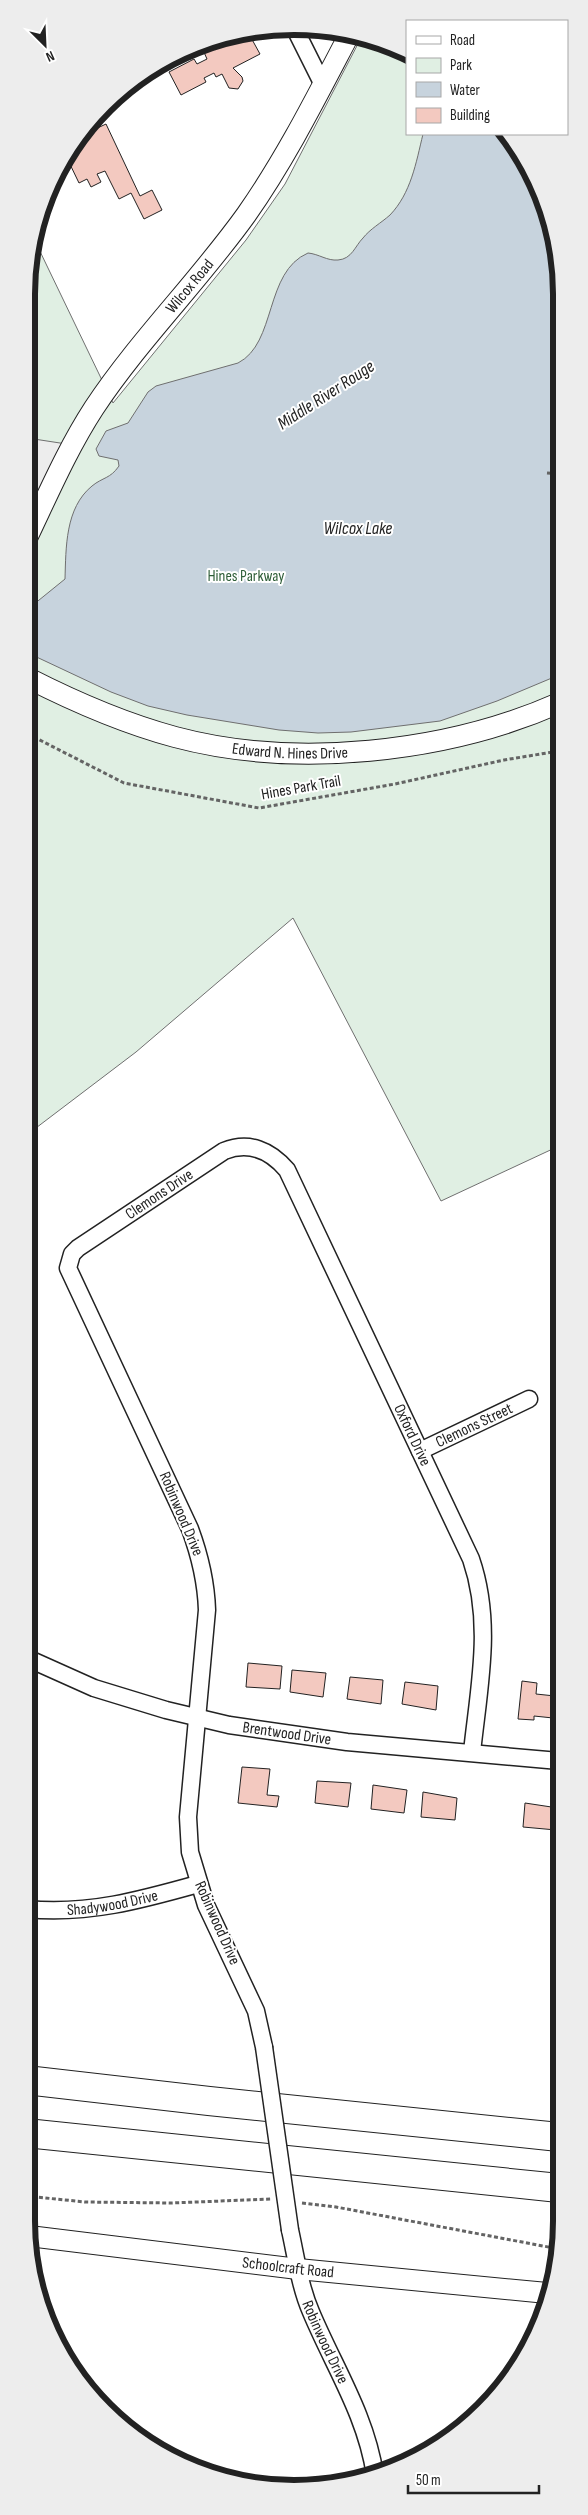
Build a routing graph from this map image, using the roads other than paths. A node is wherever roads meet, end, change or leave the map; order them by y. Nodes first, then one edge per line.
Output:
1 (298, 35) edge
2 (346, 40) edge
3 (323, 85) junction
4 (35, 522) edge
5 (35, 682) edge
6 (553, 704) edge
7 (257, 1148) joint
8 (69, 1260) joint
9 (529, 1399) dead end
10 (420, 1451) junction
11 (35, 1662) edge
12 (198, 1718) junction
13 (472, 1752) junction
14 (553, 1760) edge
15 (198, 1884) junction
16 (35, 1909) edge
17 (35, 2081) edge
18 (35, 2135) edge
19 (553, 2136) edge
20 (553, 2187) edge
21 (36, 2237) edge
22 (298, 2269) junction
23 (543, 2293) edge
24 (374, 2467) edge

1 - 3 street
2 - 3 street, Wilcox Road
3 - 4 street, Wilcox Road
5 - 6 street, Edward N. Hines Drive
7 - 8 street, Clemons Drive
7 - 10 street, Oxford Drive
8 - 12 street, Robinwood Drive
9 - 10 street, Clemons Street
10 - 13 street, Oxford Drive
11 - 12 street, Brentwood Drive
12 - 13 street, Brentwood Drive
12 - 15 street, Robinwood Drive
13 - 14 street, Brentwood Drive
15 - 16 street, Shadywood Drive
15 - 22 street, Robinwood Drive, bridge
17 - 19 highway
18 - 20 highway
21 - 22 street, Schoolcraft Road
22 - 23 street, Schoolcraft Road
22 - 24 street, Robinwood Drive

